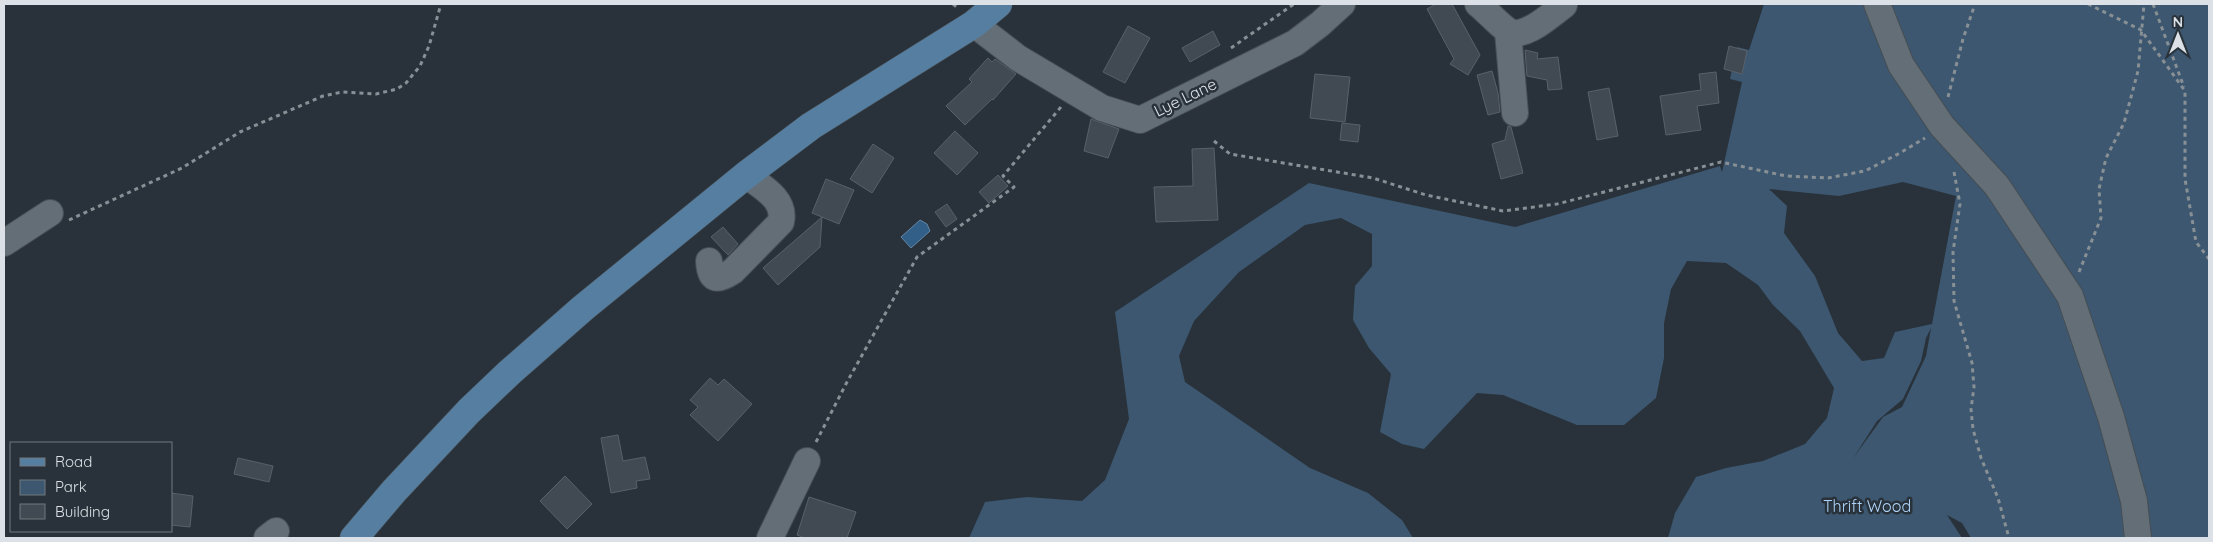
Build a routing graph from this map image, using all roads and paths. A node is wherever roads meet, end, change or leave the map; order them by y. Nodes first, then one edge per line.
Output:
1 (441, 4) edge
2 (998, 4) edge
3 (1294, 4) edge
4 (1342, 4) edge
5 (1478, 4) edge
6 (1877, 4) edge
7 (1975, 4) edge
8 (2088, 4) edge
9 (2144, 4) edge
10 (2153, 4) edge
11 (1564, 5) dead end
12 (974, 24) junction
13 (2141, 30) junction
14 (1508, 32) junction
15 (1225, 52) dead end
16 (2185, 91) junction
17 (1074, 92) junction
18 (1515, 113) dead end
19 (1942, 126) junction
20 (1214, 141) dead end
21 (1952, 162) dead end
22 (746, 175) junction
23 (57, 218) joint
24 (4, 244) edge
25 (2209, 259) edge
26 (709, 261) dead end
27 (2070, 296) junction
28 (807, 461) joint
29 (354, 538) edge
30 (770, 538) edge
31 (2009, 538) edge
32 (2138, 538) edge

1 - 23 path
2 - 12 main road
3 - 15 path
4 - 17 street, Lye Lane
5 - 14 street
6 - 19 street
7 - 19 path
8 - 13 path
9 - 13 path
10 - 16 path
11 - 14 street
12 - 17 street, Lye Lane
12 - 22 main road
13 - 16 path
13 - 27 path
14 - 18 street
16 - 25 path
17 - 28 path
19 - 20 path
19 - 27 street
21 - 31 path
22 - 26 street
22 - 29 main road
23 - 24 street
27 - 32 street
28 - 30 street

